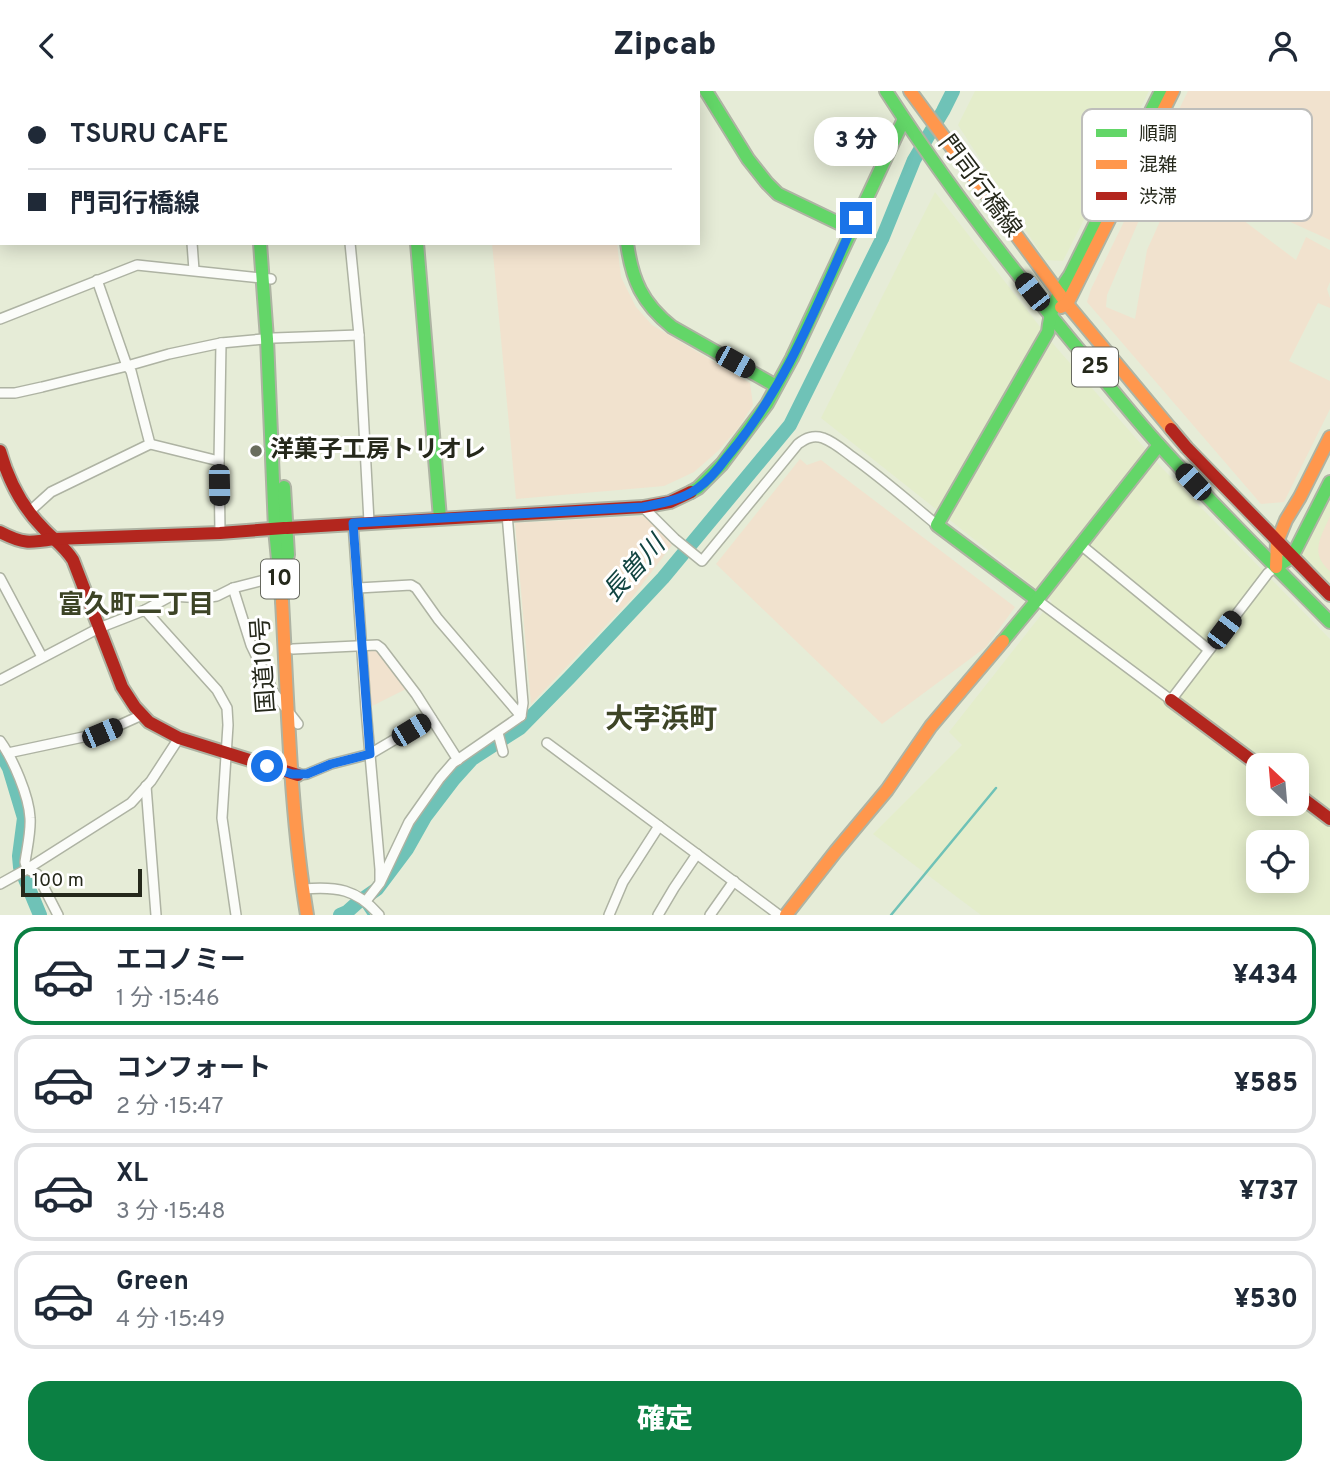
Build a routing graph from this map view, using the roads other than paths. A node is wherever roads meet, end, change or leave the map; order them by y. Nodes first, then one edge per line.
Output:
1 (706, 91) edge
2 (886, 91) edge
3 (1161, 91) edge
4 (1173, 91) edge
5 (913, 93) edge
6 (1152, 109) edge
7 (1164, 109) edge
8 (904, 119) junction
9 (1097, 221) edge
10 (1108, 221) edge
11 (851, 229) junction
12 (192, 245) edge
13 (260, 245) edge
14 (268, 245) edge
15 (349, 245) edge
16 (417, 245) edge
17 (626, 245) edge
18 (194, 269) junction
19 (266, 278) junction
20 (97, 280) junction
21 (1058, 292) junction
22 (1067, 304) junction
23 (1049, 314) junction
24 (0, 319) edge
25 (359, 335) junction
26 (270, 339) junction
27 (221, 344) junction
28 (127, 366) junction
29 (776, 386) junction
30 (0, 393) edge
31 (1330, 437) edge
32 (150, 444) junction
33 (1159, 445) junction
34 (0, 451) edge
35 (219, 461) junction
36 (1330, 482) edge
37 (643, 507) junction
38 (30, 512) junction
39 (507, 514) junction
40 (440, 518) junction
41 (369, 522) junction
42 (353, 523) junction
43 (937, 525) junction
44 (281, 528) junction
45 (0, 533) edge
46 (220, 533) junction
47 (54, 539) junction
48 (1277, 542) junction
49 (1081, 545) junction
50 (1292, 557) junction
51 (1276, 567) junction
52 (285, 576) junction
53 (0, 578) edge
54 (233, 588) junction
55 (358, 588) junction
56 (1330, 595) edge
57 (1037, 600) junction
58 (145, 610) junction
59 (1330, 622) edge
60 (99, 628) junction
61 (362, 647) junction
62 (293, 649) junction
63 (1209, 649) junction
64 (42, 657) junction
65 (0, 680) edge
66 (1171, 700) junction
67 (289, 712) junction
68 (142, 715) junction
69 (521, 716) junction
70 (431, 718) junction
71 (298, 724) junction
72 (498, 736) junction
73 (179, 738) junction
74 (0, 741) edge
75 (547, 743) dead end
76 (503, 752) dead end
77 (8, 753) junction
78 (226, 753) junction
79 (370, 754) junction
80 (1246, 756) edge
81 (458, 760) junction
82 (296, 774) junction
83 (146, 786) junction
84 (1309, 803) edge
85 (1330, 819) edge
86 (659, 826) junction
87 (697, 854) junction
88 (27, 869) junction
89 (734, 881) junction
90 (380, 883) junction
91 (0, 884) edge
92 (306, 889) junction
93 (366, 901) junction
94 (307, 913) edge
95 (378, 913) edge
96 (58, 915) edge
97 (156, 915) edge
98 (236, 915) edge
99 (609, 915) edge
100 (658, 915) edge
101 (710, 915) edge
102 (779, 915) edge
103 (786, 915) edge

1 - 11 main road
2 - 8 main road, 門司行橋線 / 25
3 - 6 main road
4 - 7 main road
5 - 8 main road
5 - 21 main road, 門司行橋線 / 25
8 - 11 main road
8 - 23 main road, 門司行橋線 / 25
9 - 21 main road
10 - 22 main road
11 - 29 main road
12 - 18 street
13 - 19 main road, 国道10号 / 10
14 - 19 main road, 国道10号 / 10
15 - 25 street
16 - 40 main road
17 - 29 main road
18 - 19 street
18 - 20 street
19 - 26 main road, 国道10号 / 10
20 - 24 street
20 - 28 street
21 - 22 main road, 門司行橋線 / 25
21 - 23 main road
22 - 23 main road
22 - 48 main road, 門司行橋線 / 25
23 - 33 main road, 門司行橋線 / 25
23 - 43 main road
25 - 26 street
25 - 41 street
26 - 27 street
26 - 44 main road, 国道10号 / 10
27 - 28 street
27 - 35 street
28 - 30 street
28 - 32 street
29 - 37 main road
31 - 48 main road
32 - 35 street
32 - 38 street
33 - 49 main road
33 - 51 main road, 門司行橋線 / 25
34 - 38 main road
35 - 46 street
36 - 50 main road
37 - 39 main road
37 - 43 street
38 - 47 main road
39 - 40 main road
39 - 69 street
40 - 41 main road
41 - 42 main road
42 - 44 main road
42 - 55 street
43 - 57 main road
44 - 46 main road
44 - 52 main road, 国道10号 / 10
45 - 47 main road
46 - 47 main road
47 - 60 main road
48 - 50 main road, 門司行橋線 / 25
48 - 51 main road
49 - 57 main road
49 - 63 street
50 - 51 main road
50 - 56 main road, 門司行橋線 / 25
51 - 59 main road, 門司行橋線 / 25
51 - 63 street
52 - 54 street
52 - 62 main road, 国道10号 / 10
52 - 67 main road, 国道10号 / 10
53 - 64 street
54 - 58 street
54 - 67 street
55 - 61 street
55 - 69 street
57 - 66 street
57 - 103 main road
58 - 60 street
58 - 78 street
60 - 64 street
60 - 68 main road
61 - 62 street
61 - 70 street
61 - 79 street
62 - 71 main road, 国道10号 / 10
63 - 66 street
64 - 65 street
66 - 80 main road
67 - 71 street
67 - 82 main road, 国道10号 / 10
68 - 73 main road
68 - 77 street
69 - 72 street
70 - 79 street
70 - 81 street
71 - 82 main road, 国道10号 / 10
72 - 76 street
72 - 81 street
73 - 78 main road
73 - 83 street
74 - 77 street
75 - 86 street
77 - 88 street
78 - 82 main road
78 - 98 street
79 - 82 street
79 - 90 street
81 - 90 street
82 - 92 main road, 国道10号 / 10
83 - 88 street
83 - 97 street
84 - 85 main road
86 - 87 street
86 - 99 street
87 - 89 street
87 - 100 street
88 - 91 street
88 - 96 street
89 - 101 street
89 - 102 street
90 - 93 street
92 - 93 street
92 - 94 main road, 国道10号 / 10
93 - 95 street

